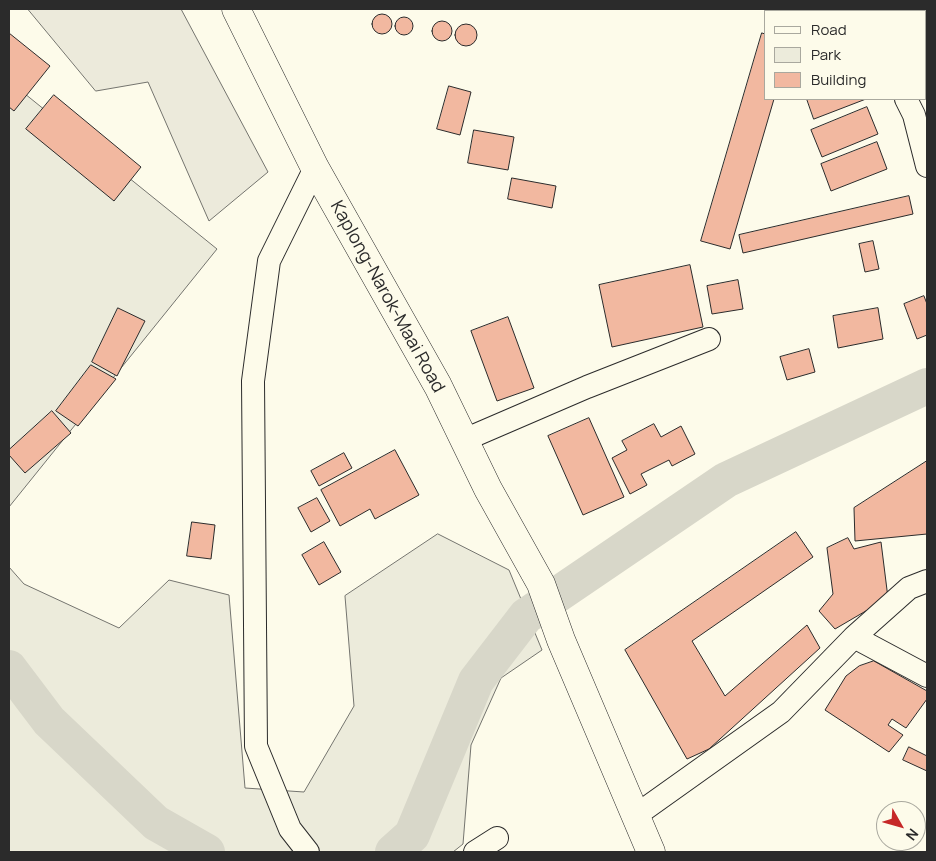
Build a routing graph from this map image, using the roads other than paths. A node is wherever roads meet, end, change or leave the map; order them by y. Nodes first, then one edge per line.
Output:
1 (236, 9) edge
2 (906, 100) edge
3 (927, 166) edge
4 (315, 168) junction
5 (709, 339) dead end
6 (464, 440) junction
7 (927, 581) edge
8 (854, 637) junction
9 (927, 676) edge
10 (635, 816) junction
11 (497, 838) dead end
12 (308, 852) edge
13 (475, 852) edge
14 (651, 852) edge

1 - 4 highway, Kaplong-Narok-Maai Road
2 - 3 street
4 - 6 highway, Kaplong-Narok-Maai Road
4 - 12 street
5 - 6 street
6 - 10 highway, Kaplong-Narok-Maai Road
7 - 8 street
8 - 9 street
8 - 10 street
10 - 14 highway
11 - 13 street

